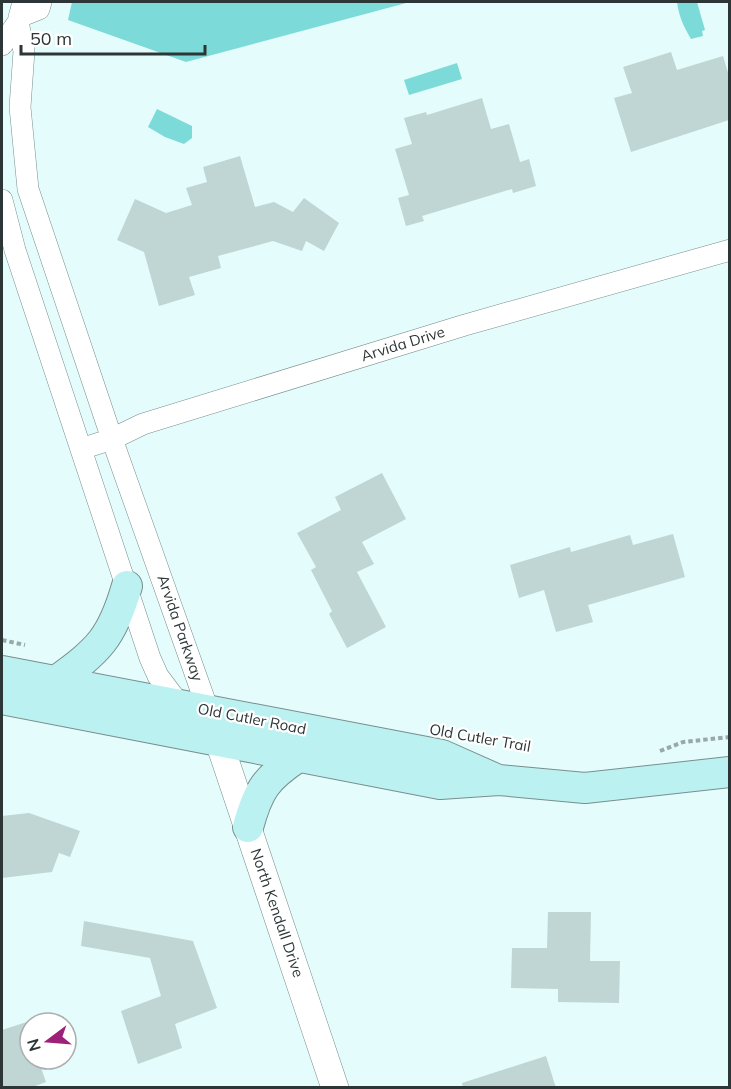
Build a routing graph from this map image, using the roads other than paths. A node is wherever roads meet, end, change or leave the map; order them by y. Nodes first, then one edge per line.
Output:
1 (41, 2) edge
2 (20, 14) edge
3 (2, 45) edge
4 (2, 200) edge
5 (729, 250) edge
6 (112, 439) junction
7 (81, 449) junction
8 (126, 586) junction
9 (2, 671) edge
10 (56, 681) junction
11 (2, 699) edge
12 (176, 703) junction
13 (208, 710) junction
14 (218, 739) junction
15 (298, 757) junction
16 (729, 772) edge
17 (499, 780) junction
18 (248, 827) junction
19 (335, 1088) edge

1 - 2 street
2 - 3 street
2 - 6 street, Arvida Parkway
4 - 7 street, Arvida Parkway
5 - 6 street, Arvida Drive
6 - 7 street, Arvida Drive
6 - 13 street, Arvida Parkway
7 - 8 street, Arvida Parkway
8 - 10 main road
8 - 12 street, Arvida Parkway
9 - 10 main road, Old Cutler Road
10 - 12 main road, Old Cutler Road
11 - 14 main road, Old Cutler Road
12 - 13 main road, Old Cutler Road
12 - 14 street, Arvida Parkway
13 - 14 street, Arvida Parkway
13 - 17 main road, Old Cutler Road
14 - 15 main road, Old Cutler Road
14 - 18 street, North Kendall Drive
15 - 17 main road, Old Cutler Road
15 - 18 main road
16 - 17 main road, Old Cutler Road
18 - 19 street, North Kendall Drive

